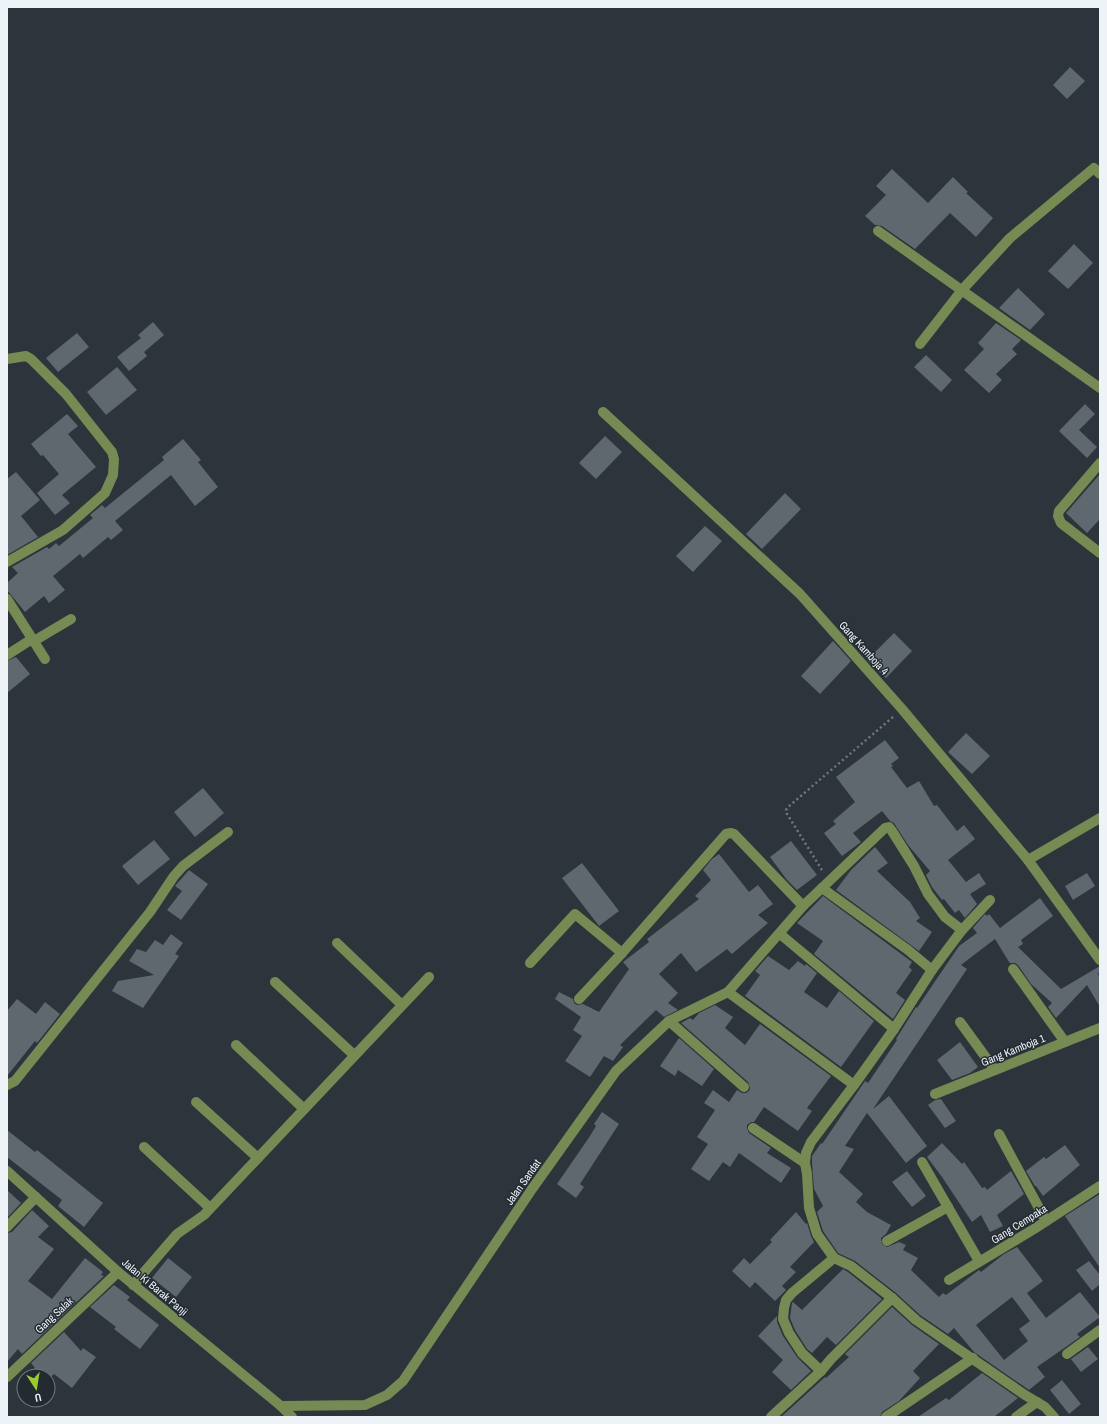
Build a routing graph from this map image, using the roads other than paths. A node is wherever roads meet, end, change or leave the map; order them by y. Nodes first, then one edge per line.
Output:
1 (1098, 168) edge
2 (878, 231) dead end
3 (962, 290) junction
4 (920, 344) dead end
5 (7, 359) edge
6 (1100, 388) edge
7 (603, 412) dead end
8 (1100, 463) edge
9 (1100, 553) edge
10 (7, 562) edge
11 (7, 599) edge
12 (71, 618) dead end
13 (33, 640) junction
14 (7, 655) edge
15 (45, 659) dead end
16 (1100, 818) edge
17 (228, 832) dead end
18 (1028, 860) junction
19 (825, 885) junction
20 (990, 900) dead end
21 (803, 906) junction
22 (962, 930) junction
23 (780, 934) junction
24 (337, 943) dead end
25 (622, 953) junction
26 (1100, 960) edge
27 (530, 963) dead end
28 (1013, 969) dead end
29 (932, 970) junction
30 (429, 977) dead end
31 (275, 982) dead end
32 (728, 992) junction
33 (579, 999) dead end
34 (402, 1005) junction
35 (669, 1021) junction
36 (960, 1022) dead end
37 (1100, 1028) edge
38 (894, 1029) junction
39 (1065, 1042) junction
40 (236, 1045) dead end
41 (354, 1055) junction
42 (995, 1070) junction
43 (7, 1085) edge
44 (854, 1086) junction
45 (744, 1087) dead end
46 (935, 1094) dead end
47 (196, 1102) dead end
48 (304, 1109) junction
49 (753, 1128) dead end
50 (999, 1134) dead end
51 (144, 1147) dead end
52 (258, 1158) junction
53 (922, 1162) dead end
54 (805, 1163) junction
55 (7, 1171) edge
56 (1100, 1186) edge
57 (36, 1197) junction
58 (948, 1207) junction
59 (210, 1208) junction
60 (1046, 1221) junction
61 (7, 1227) edge
62 (887, 1241) dead end
63 (834, 1258) junction
64 (980, 1261) junction
65 (118, 1272) junction
66 (949, 1280) dead end
67 (133, 1285) junction
68 (892, 1298) junction
69 (1100, 1330) edge
70 (1067, 1354) dead end
71 (973, 1358) junction
72 (821, 1371) junction
73 (7, 1377) edge
74 (1037, 1402) junction
75 (281, 1406) junction
76 (292, 1417) edge
77 (771, 1417) edge
78 (886, 1417) edge
79 (1016, 1417) edge
80 (1054, 1417) edge

1 - 3 street
2 - 3 street
3 - 4 street
3 - 6 street
5 - 10 street
7 - 18 street, Gang Kamboja 4
8 - 9 street
11 - 13 street
12 - 13 street
13 - 14 street
13 - 15 street
16 - 18 street
17 - 43 street
18 - 26 street, Gang Kamboja 4
19 - 21 street, Jalan Sandat
19 - 22 street, Jalan Sandat
19 - 29 street
20 - 22 street
21 - 23 street, Jalan Sandat
21 - 25 street
22 - 29 street
23 - 32 street, Jalan Sandat
23 - 38 street
24 - 34 street
25 - 27 street
25 - 33 street
28 - 39 street
29 - 38 street
30 - 34 street
31 - 41 street
32 - 35 street, Jalan Sandat
32 - 44 street
34 - 41 street
35 - 45 street
35 - 75 street, Jalan Sandat
36 - 42 street
37 - 39 street, Gang Kamboja 1
38 - 44 street
39 - 42 street, Gang Kamboja 1
40 - 48 street
41 - 48 street
42 - 46 street, Gang Kamboja 1
44 - 54 street
47 - 52 street
48 - 52 street
49 - 54 street
50 - 60 street
51 - 59 street
52 - 59 street
53 - 58 street
54 - 63 street
55 - 57 street, Jalan Ki Barak Panji
56 - 60 street, Gang Cempaka
57 - 61 street
57 - 65 street, Jalan Ki Barak Panji
58 - 62 street
58 - 64 street
59 - 67 street
60 - 64 street, Gang Cempaka
63 - 68 street
63 - 72 street
64 - 66 street, Gang Cempaka
65 - 67 street, Jalan Ki Barak Panji
65 - 73 street, Gang Salak
67 - 75 street, Jalan Ki Barak Panji
68 - 71 street
68 - 72 street
69 - 70 street
71 - 74 street
71 - 78 street
72 - 77 street
74 - 79 street
74 - 80 street
75 - 76 street, Jalan Ki Barak Panji

